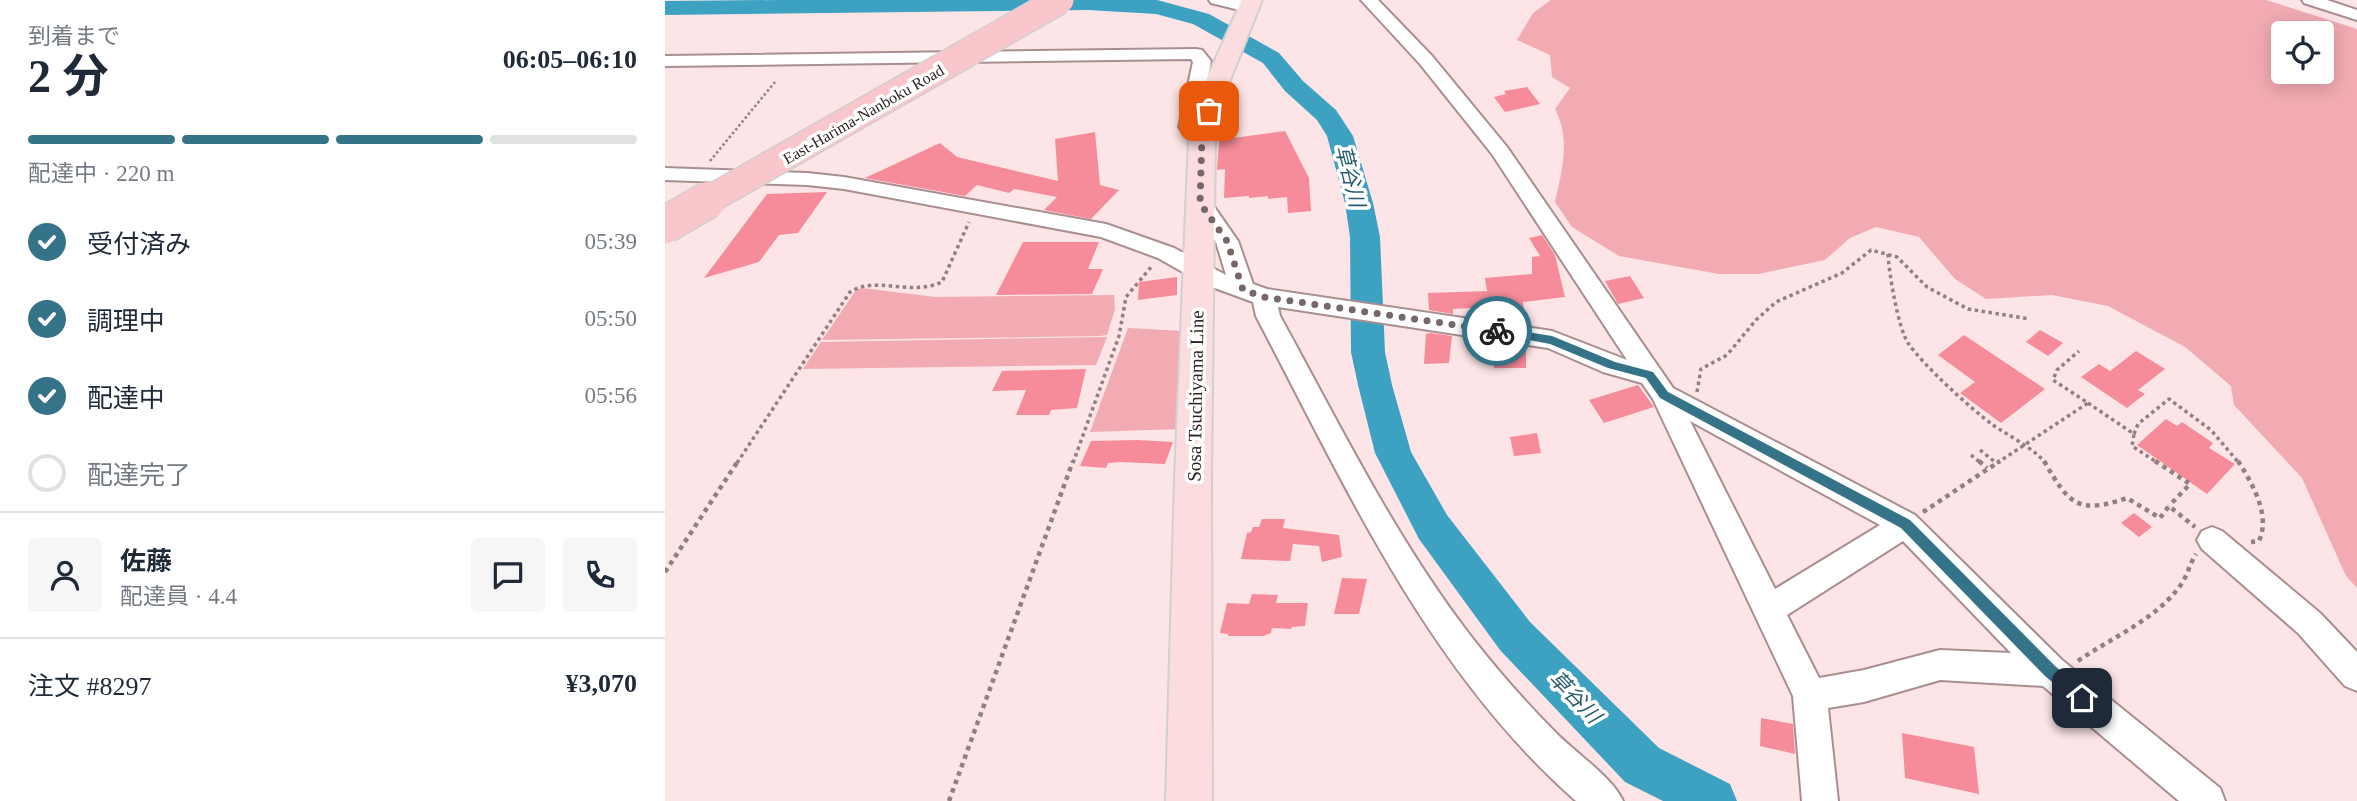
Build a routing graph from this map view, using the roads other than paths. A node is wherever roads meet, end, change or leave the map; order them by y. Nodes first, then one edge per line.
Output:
1 (1044, 0) edge
2 (1059, 0) edge
3 (1217, 0) edge
4 (1369, 0) edge
5 (2310, 0) edge
6 (1249, 7) edge
7 (2357, 15) edge
8 (665, 61) edge
9 (1202, 137) junction
10 (665, 174) edge
11 (1200, 203) junction
12 (665, 214) edge
13 (665, 225) edge
14 (1198, 272) junction
15 (1254, 293) junction
16 (1657, 385) junction
17 (1905, 524) junction
18 (2212, 540) road end
19 (1770, 609) junction
20 (2050, 671) junction
21 (2357, 675) edge
22 (1810, 695) junction
23 (1819, 792) edge
24 (1189, 801) edge
25 (1605, 801) edge
26 (2207, 801) edge

1 - 12 highway, East-Harima-Nanboku Road
2 - 13 highway, East-Harima-Nanboku Road, bridge
3 - 6 street
4 - 16 street
5 - 7 street
6 - 9 main road, Sosa Tsuchiyama Line
8 - 9 street
9 - 11 main road, Sosa Tsuchiyama Line
10 - 14 street
11 - 14 main road, Sosa Tsuchiyama Line
11 - 15 street
14 - 15 street
14 - 24 main road, Sosa Tsuchiyama Line
15 - 16 street
15 - 25 street
16 - 17 street
16 - 19 street
17 - 19 street
17 - 20 street
18 - 21 street
19 - 22 street
20 - 22 street
20 - 26 street
22 - 23 street

